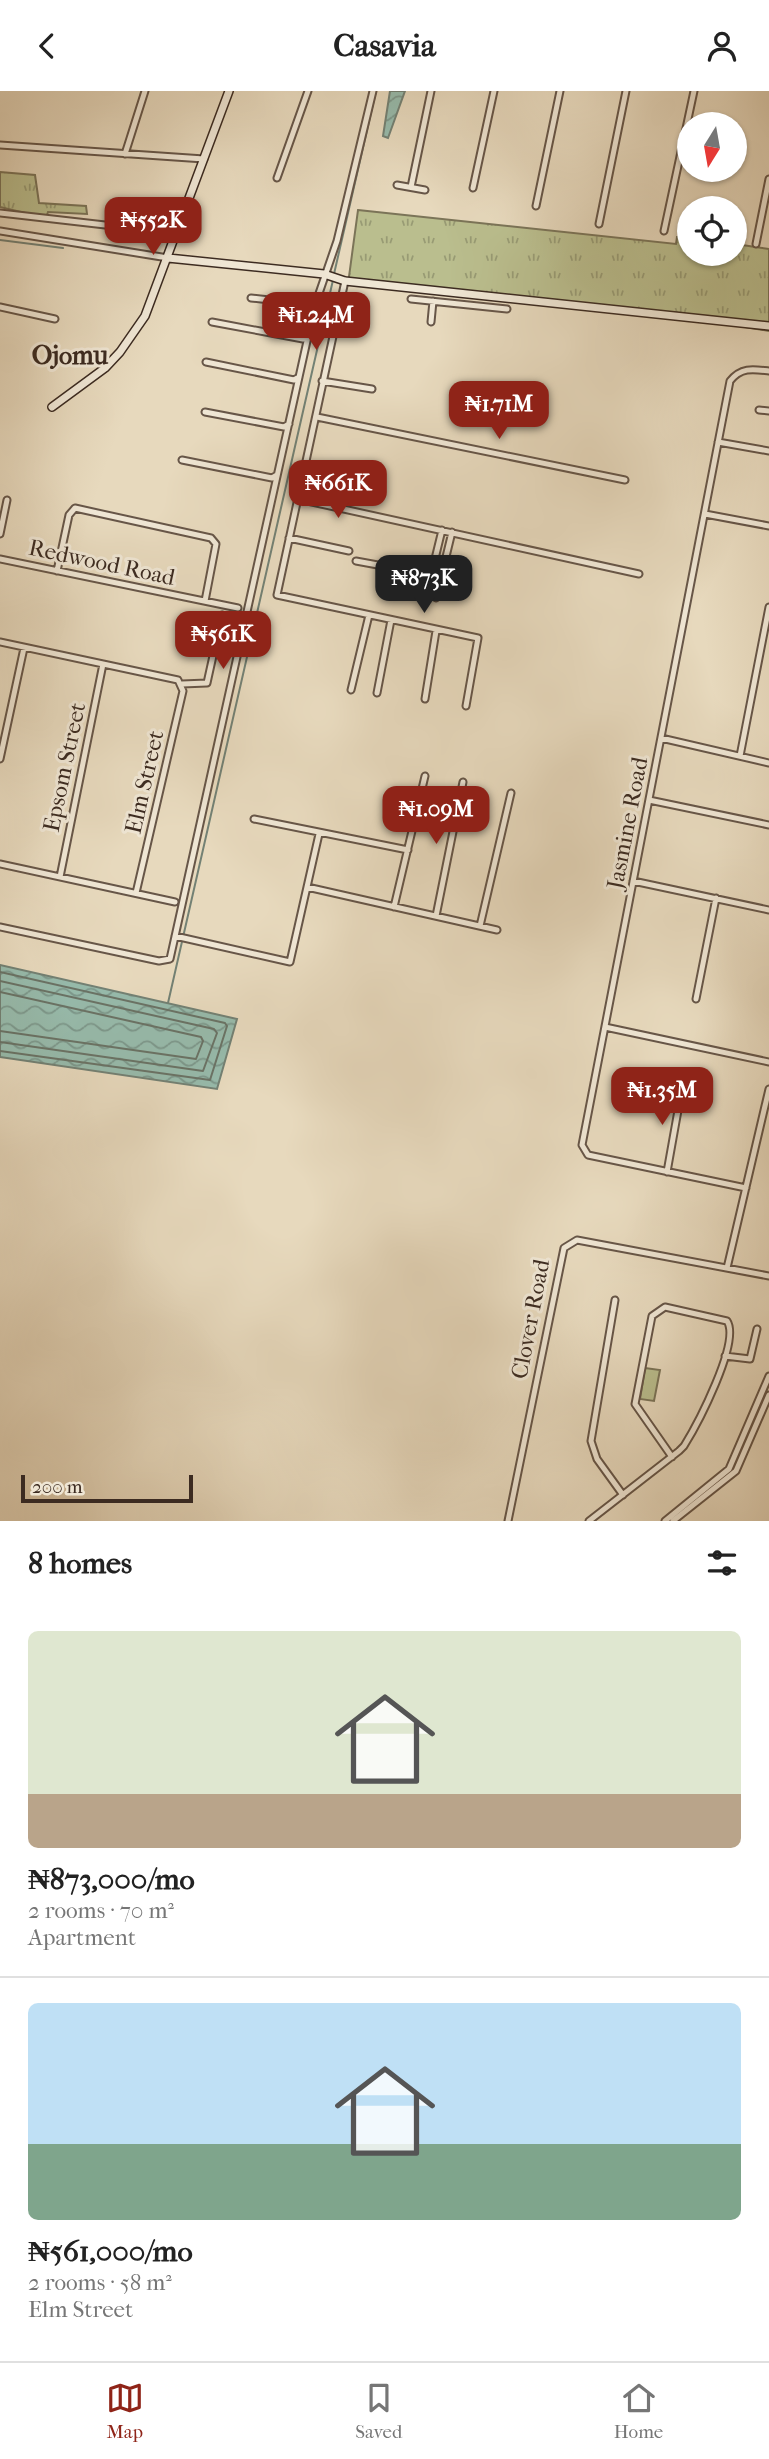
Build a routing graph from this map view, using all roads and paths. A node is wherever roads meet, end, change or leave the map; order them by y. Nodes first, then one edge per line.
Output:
1 (145, 91) edge
2 (229, 91) edge
3 (308, 91) edge
4 (373, 91) edge
5 (431, 91) edge
6 (494, 91) edge
7 (560, 91) edge
8 (626, 91) edge
9 (694, 91) edge
10 (0, 145) edge
11 (125, 154) junction
12 (204, 159) junction
13 (277, 178) dead end
14 (769, 179) edge
15 (397, 185) dead end
16 (411, 187) junction
17 (473, 188) dead end
18 (425, 190) dead end
19 (536, 206) dead end
20 (0, 213) edge
21 (599, 224) dead end
22 (0, 231) edge
23 (664, 231) dead end
24 (174, 233) junction
25 (756, 244) dead end
26 (168, 258) junction
27 (325, 276) junction
28 (344, 281) junction
29 (429, 290) junction
30 (251, 298) dead end
31 (411, 299) dead end
32 (431, 300) junction
33 (315, 305) junction
34 (0, 307) edge
35 (507, 309) dead end
36 (55, 319) dead end
37 (212, 321) dead end
38 (431, 323) dead end
39 (769, 326) edge
40 (308, 336) junction
41 (206, 362) dead end
42 (769, 372) edge
43 (299, 377) junction
44 (322, 381) junction
45 (372, 389) dead end
46 (52, 407) dead end
47 (759, 410) dead end
48 (769, 411) edge
49 (205, 412) dead end
50 (317, 417) junction
51 (289, 423) junction
52 (718, 442) junction
53 (769, 451) edge
54 (182, 460) dead end
55 (277, 475) junction
56 (625, 481) dead end
57 (298, 499) junction
58 (7, 500) dead end
59 (705, 514) junction
60 (769, 526) edge
61 (442, 530) junction
62 (452, 532) junction
63 (0, 534) edge
64 (289, 538) junction
65 (349, 551) dead end
66 (0, 559) edge
67 (356, 561) dead end
68 (57, 571) junction
69 (639, 574) dead end
70 (436, 599) dead end
71 (205, 601) junction
72 (238, 608) dead end
73 (769, 608) edge
74 (222, 615) dead end
75 (369, 615) junction
76 (391, 620) junction
77 (436, 631) junction
78 (0, 642) edge
79 (24, 648) junction
80 (103, 664) junction
81 (180, 682) junction
82 (351, 690) dead end
83 (377, 693) dead end
84 (425, 699) dead end
85 (466, 706) dead end
86 (661, 738) junction
87 (740, 756) junction
88 (0, 759) edge
89 (769, 763) edge
90 (425, 775) dead end
91 (463, 782) dead end
92 (511, 793) dead end
93 (649, 800) junction
94 (254, 819) dead end
95 (769, 825) edge
96 (319, 834) junction
97 (408, 850) junction
98 (0, 864) edge
99 (60, 877) junction
100 (633, 881) junction
101 (307, 887) junction
102 (136, 893) junction
103 (716, 898) junction
104 (175, 902) dead end
105 (394, 907) junction
106 (769, 910) edge
107 (436, 916) junction
108 (480, 926) junction
109 (0, 927) edge
110 (497, 930) dead end
111 (176, 936) junction
112 (696, 999) dead end
113 (605, 1027) junction
114 (769, 1062) edge
115 (682, 1088) dead end
116 (769, 1089) edge
117 (667, 1171) junction
118 (746, 1188) junction
119 (727, 1268) junction
120 (769, 1276) edge
121 (615, 1300) dead end
122 (757, 1329) dead end
123 (726, 1356) junction
124 (769, 1376) edge
125 (769, 1395) edge
126 (672, 1457) junction
127 (623, 1495) junction
128 (508, 1521) edge
129 (589, 1521) edge
130 (665, 1521) edge
131 (673, 1521) edge

1 - 11 street
2 - 12 street
3 - 13 street
4 - 27 street
5 - 16 street
6 - 17 street
7 - 19 street
8 - 21 street
9 - 23 street
10 - 11 street
11 - 12 street
12 - 24 street
14 - 25 street
15 - 16 street
16 - 18 street
20 - 24 street
22 - 26 street
24 - 26 street
26 - 27 street
26 - 46 street
27 - 28 street
27 - 33 street
28 - 29 street
28 - 44 street
29 - 32 street
29 - 39 street
30 - 33 street
31 - 32 street
32 - 35 street
32 - 38 street
33 - 40 street
34 - 36 street
37 - 40 street
40 - 43 street
41 - 43 street
42 - 52 street, Jasmine Road
43 - 51 street
44 - 45 street
44 - 50 street
47 - 48 street
49 - 51 street
50 - 56 street
50 - 57 street
51 - 55 street
52 - 53 street
52 - 59 street, Jasmine Road
54 - 55 street
55 - 111 street
57 - 61 street
57 - 64 street
58 - 63 street
59 - 60 street
59 - 86 street, Jasmine Road
61 - 62 street
61 - 67 street
62 - 69 street
62 - 70 street
64 - 65 street
64 - 75 street
66 - 68 street, Redwood Road
68 - 71 street, Redwood Road
68 - 71 street
71 - 72 street, Redwood Road
73 - 87 street
74 - 81 street
75 - 76 street
75 - 82 street
76 - 77 street
76 - 83 street
77 - 84 street
77 - 85 street
78 - 79 street
79 - 80 street
79 - 88 street
80 - 81 street
80 - 99 street, Epsom Street
81 - 102 street, Elm Street
86 - 87 street
86 - 93 street, Jasmine Road
87 - 89 street
90 - 97 street
91 - 107 street
92 - 108 street
93 - 95 street
93 - 100 street, Jasmine Road
94 - 96 street
96 - 97 street
96 - 101 street
97 - 105 street
98 - 99 street
99 - 102 street
100 - 103 street
100 - 113 street, Jasmine Road
101 - 105 street
101 - 111 street
102 - 104 street
103 - 106 street
103 - 112 street
105 - 107 street
107 - 108 street
108 - 110 street
109 - 111 street
113 - 114 street
113 - 117 street, Jasmine Road
115 - 117 street
116 - 118 street
117 - 118 street, Jasmine Road
118 - 119 street
119 - 120 street, Clover Road
119 - 128 street, Clover Road
121 - 127 street
122 - 123 street
123 - 126 street
123 - 126 street
124 - 130 street
125 - 131 street
126 - 127 street
127 - 129 street

